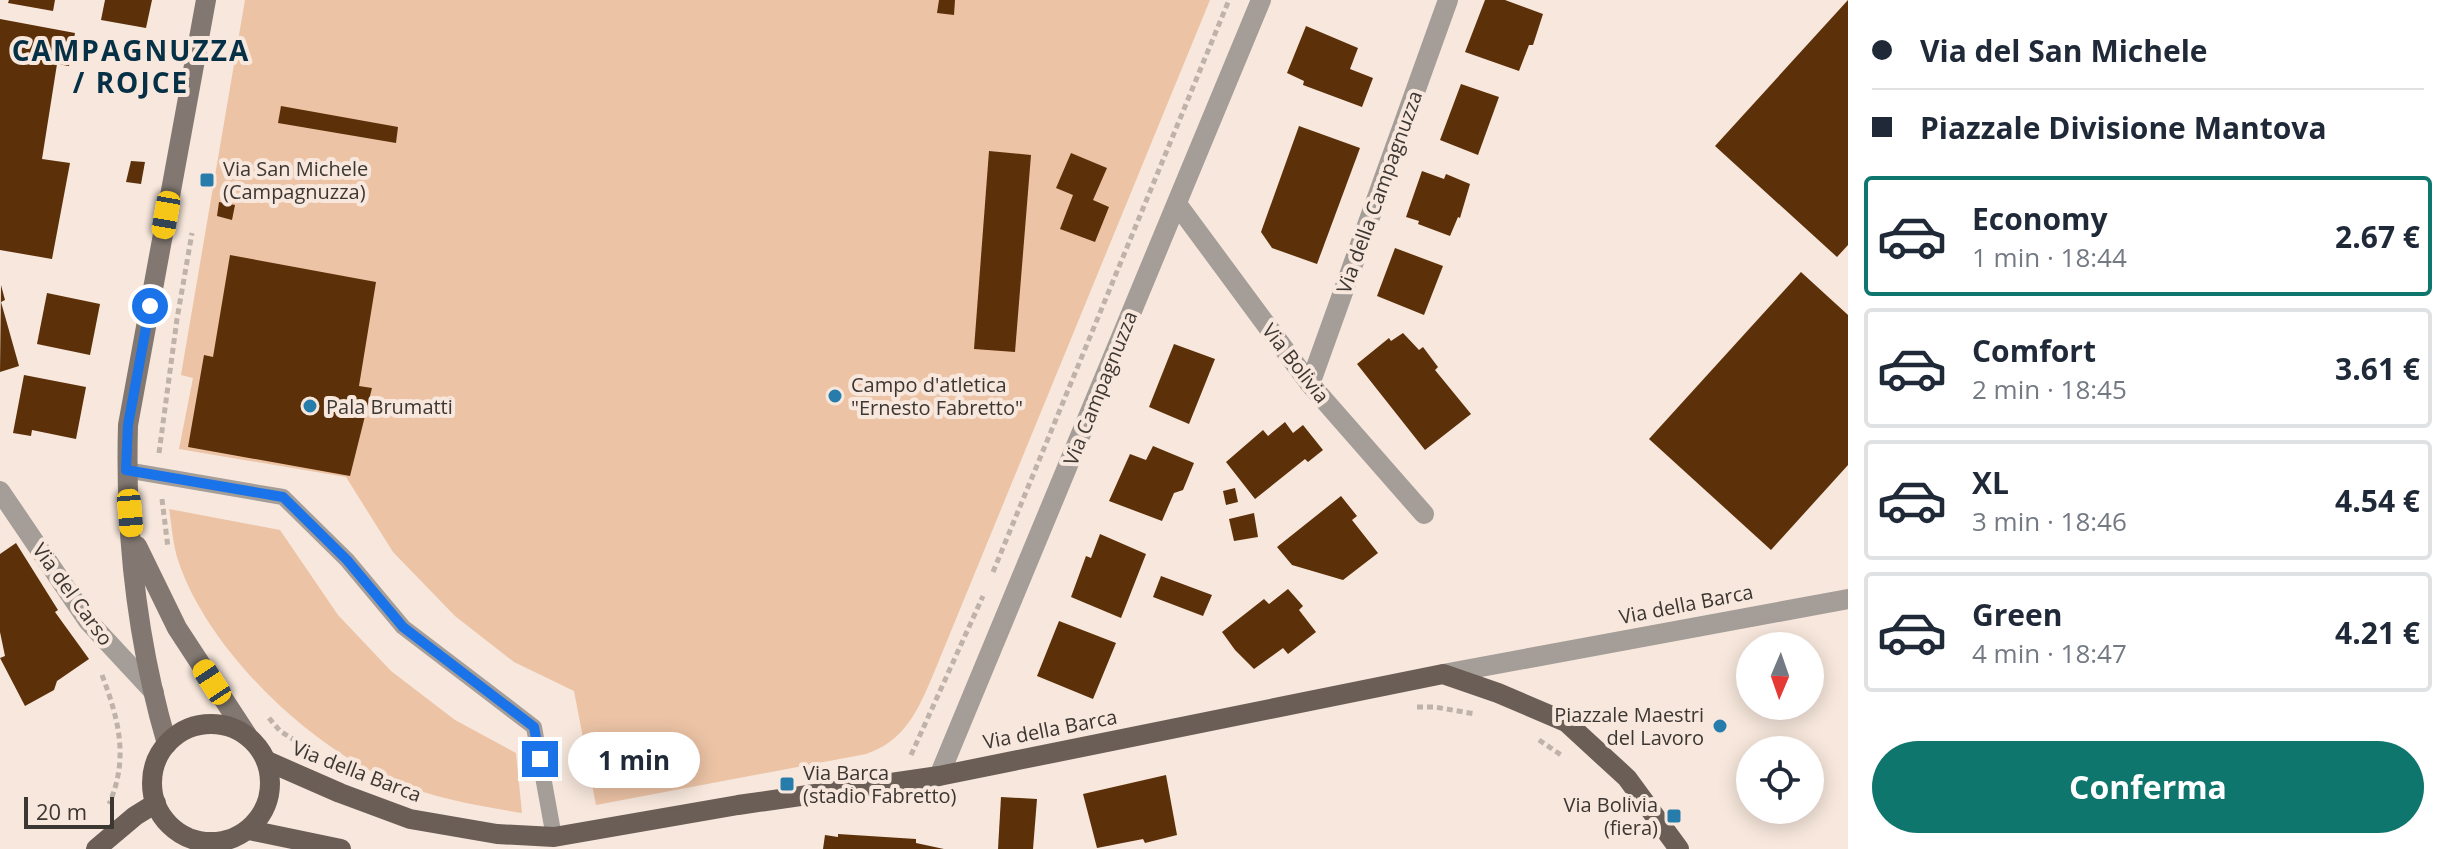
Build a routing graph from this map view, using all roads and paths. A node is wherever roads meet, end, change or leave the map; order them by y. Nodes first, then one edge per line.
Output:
1 (206, 0) edge
2 (1229, 0) edge
3 (1261, 0) edge
4 (1448, 0) edge
5 (1177, 204) junction
6 (193, 228) dead end
7 (1310, 384) junction
8 (126, 470) junction
9 (159, 476) junction
10 (0, 491) edge
11 (1424, 514) dead end
12 (132, 535) junction
13 (169, 553) dead end
14 (1848, 599) edge
15 (97, 661) dead end
16 (1443, 674) junction
17 (154, 692) junction
18 (259, 707) dead end
19 (1409, 707) dead end
20 (1480, 715) dead end
21 (247, 735) junction
22 (1529, 735) dead end
23 (167, 744) junction
24 (949, 753) junction
25 (320, 756) dead end
26 (1565, 757) dead end
27 (267, 761) junction
28 (939, 776) junction
29 (156, 803) junction
30 (107, 809) dead end
31 (249, 830) junction
32 (554, 837) junction
33 (192, 845) edge
34 (96, 849) edge
35 (341, 849) edge
36 (1679, 849) edge

1 - 8 main road
2 - 24 path
3 - 5 street, Via Campagnuzza
4 - 7 street, Via della Campagnuzza
5 - 7 street, Via Bolivia
5 - 24 street, Via Campagnuzza
6 - 9 path
7 - 11 street, Via Bolivia
8 - 9 lane
8 - 12 main road
9 - 13 path
9 - 32 lane
10 - 17 street, Via del Carso
12 - 17 main road
12 - 21 main road
14 - 16 street, Via della Barca
15 - 30 path
16 - 28 main road, Via della Barca
16 - 36 main road
17 - 23 main road
18 - 25 path
19 - 20 path
21 - 23 main road
21 - 27 main road
22 - 26 path
23 - 29 main road
24 - 28 street, Via Campagnuzza
27 - 31 main road
27 - 32 main road, Via della Barca
28 - 32 main road, Via della Barca
29 - 33 main road
29 - 34 main road
31 - 33 main road
31 - 35 main road

